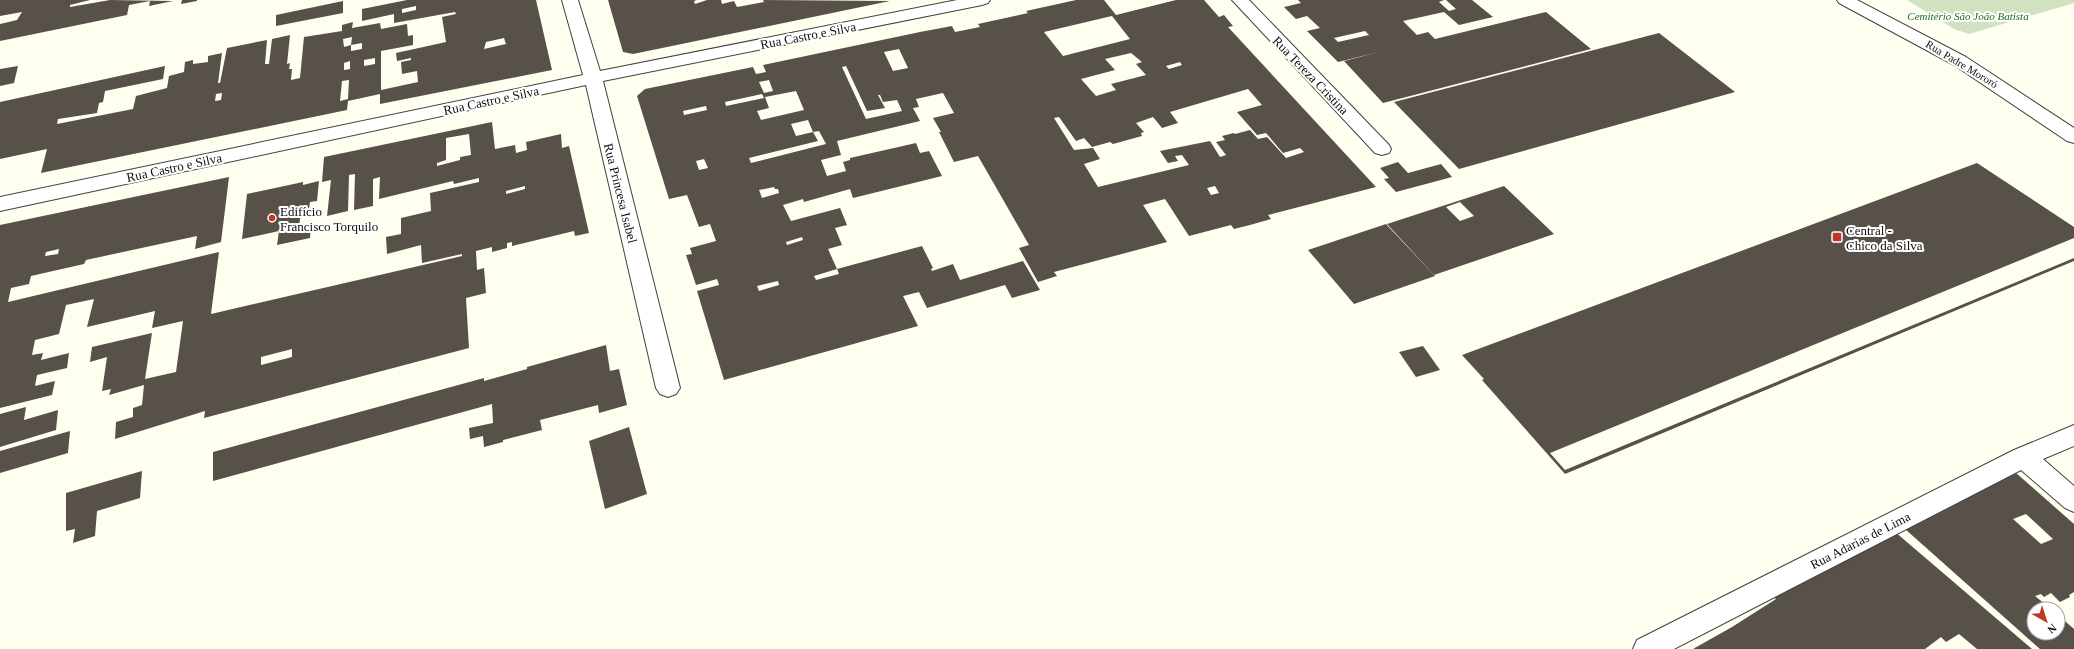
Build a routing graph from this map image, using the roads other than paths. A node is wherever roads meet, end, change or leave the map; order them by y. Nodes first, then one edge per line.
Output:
1 (570, 0) edge
2 (982, 0) edge
3 (1240, 0) edge
4 (1845, 0) edge
5 (593, 78) junction
6 (2074, 136) edge
7 (1382, 149) dead end
8 (0, 204) edge
9 (668, 388) dead end
10 (2074, 435) edge
11 (2023, 457) junction
12 (2074, 501) edge
13 (1647, 649) edge

1 - 5 street, Rua Princesa Isabel
2 - 5 street, Rua Castro e Silva
3 - 7 street, Rua Tereza Cristina
4 - 6 street, Rua Padre Mororó
5 - 8 street, Rua Castro e Silva
5 - 9 street, Rua Princesa Isabel
10 - 11 street, Rua Adarias de Lima
11 - 12 street
11 - 13 street, Rua Adarias de Lima

